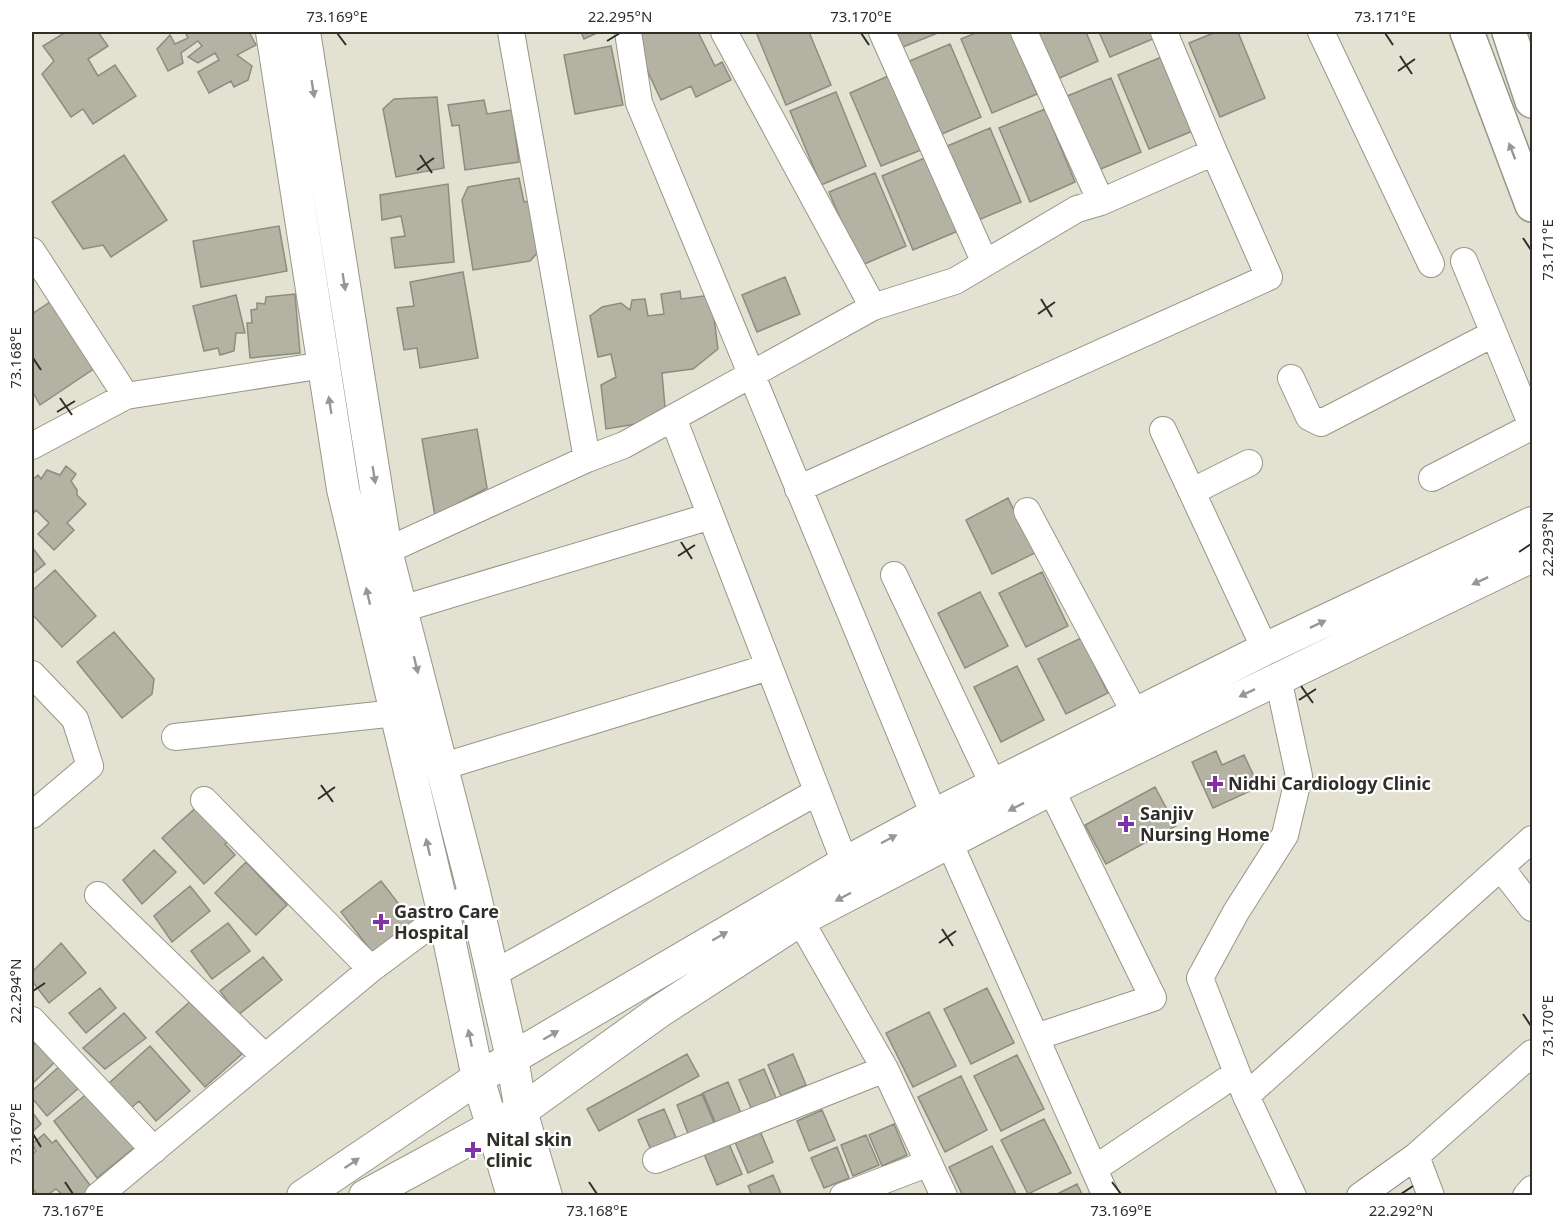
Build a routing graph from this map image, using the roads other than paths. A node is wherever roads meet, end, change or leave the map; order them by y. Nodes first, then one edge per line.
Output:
1 (272, 32) edge
2 (304, 32) edge
3 (511, 32) edge
4 (628, 32) edge
5 (724, 32) edge
6 (882, 32) edge
7 (1024, 32) edge
8 (1164, 32) edge
9 (1321, 32) edge
10 (1467, 32) edge
11 (1509, 32) edge
12 (1533, 101) edge
13 (1214, 152) junction
14 (1101, 202) junction
15 (1533, 205) edge
16 (32, 251) edge
17 (1464, 261) dead end
18 (985, 263) junction
19 (1431, 264) dead end
20 (873, 307) junction
21 (1493, 334) junction
22 (324, 365) junction
23 (750, 375) junction
24 (1291, 378) dead end
25 (126, 396) junction
26 (673, 418) junction
27 (1532, 426) edge
28 (1163, 430) dead end
29 (32, 446) edge
30 (587, 459) junction
31 (1249, 463) dead end
32 (1432, 478) dead end
33 (798, 489) junction
34 (1193, 491) junction
35 (1027, 511) dead end
36 (711, 516) junction
37 (1533, 523) edge
38 (386, 551) junction
39 (1533, 556) edge
40 (894, 575) dead end
41 (402, 609) junction
42 (1265, 649) junction
43 (770, 667) junction
44 (32, 674) edge
45 (1278, 678) junction
46 (396, 713) junction
47 (1137, 715) junction
48 (175, 737) dead end
49 (441, 767) junction
50 (994, 786) junction
51 (1051, 789) junction
52 (818, 792) junction
53 (204, 800) dead end
54 (32, 815) edge
55 (942, 828) junction
56 (1533, 839) edge
57 (845, 863) junction
58 (1501, 868) junction
59 (474, 892) junction
60 (98, 895) dead end
61 (1533, 908) edge
62 (444, 915) junction
63 (800, 920) junction
64 (371, 969) junction
65 (493, 974) junction
66 (32, 1020) edge
67 (1036, 1037) junction
68 (1533, 1053) edge
69 (265, 1057) junction
70 (512, 1058) junction
71 (885, 1069) junction
72 (478, 1078) junction
73 (1241, 1085) junction
74 (521, 1111) junction
75 (493, 1126) junction
76 (154, 1150) junction
77 (1416, 1156) junction
78 (656, 1160) dead end
79 (929, 1163) junction
80 (1094, 1169) junction
81 (1533, 1190) edge
82 (99, 1196) edge
83 (303, 1196) edge
84 (365, 1196) edge
85 (513, 1196) edge
86 (546, 1196) edge
87 (843, 1196) edge
88 (944, 1196) edge
89 (1106, 1196) edge
90 (1293, 1196) edge
91 (1360, 1196) edge
92 (1431, 1196) edge
93 (1526, 1196) edge

1 - 22 street
2 -> 38 street
3 - 30 street
4 - 23 street
5 - 20 street
6 - 18 street
7 - 14 street
8 - 13 street
9 - 19 street
15 -> 10 main road
11 - 12 main road
13 - 14 street
13 - 33 street
14 - 18 street
16 - 25 street
17 - 21 street
18 - 20 street
20 - 23 street
21 - 24 street
21 - 27 street
22 - 25 street
46 -> 22 street
23 - 26 street
23 - 33 street
25 - 29 street
26 - 30 street
26 - 36 street
27 - 32 street
28 - 34 street
30 - 38 street
31 - 34 street
33 - 55 street
34 - 42 street
35 - 47 street
36 - 41 street
36 - 43 street
42 -> 37 street
38 - 41 street
39 -> 45 street
40 - 50 street
41 -> 49 street
42 - 47 street
43 - 49 street
43 - 52 street
44 - 54 street
45 -> 51 street
45 - 73 street
46 - 48 street
62 -> 46 street
47 - 50 street
49 - 59 street
50 - 55 street
51 -> 55 street
51 - 67 street
52 - 57 street
52 - 65 street
53 - 64 street
57 -> 55 street
55 -> 63 street
55 - 67 street
56 - 58 street
70 -> 57 street
58 - 61 street
58 - 73 street
59 - 62 street
59 - 65 street
60 - 69 street
62 - 64 street
72 -> 62 street
63 - 71 street
63 - 74 street
64 - 69 street
65 - 70 street
66 - 76 street
67 - 80 street
68 - 77 street
69 - 76 street
70 - 72 street
70 - 74 street
71 - 78 street
71 - 79 street
72 - 75 street
83 -> 72 street
73 - 80 street
73 - 90 street
74 - 75 street
74 - 86 street
75 - 84 street
75 - 85 street
76 - 82 street
77 - 91 street
77 - 92 street
79 - 87 street
79 - 88 street
80 - 89 street
81 - 93 street

